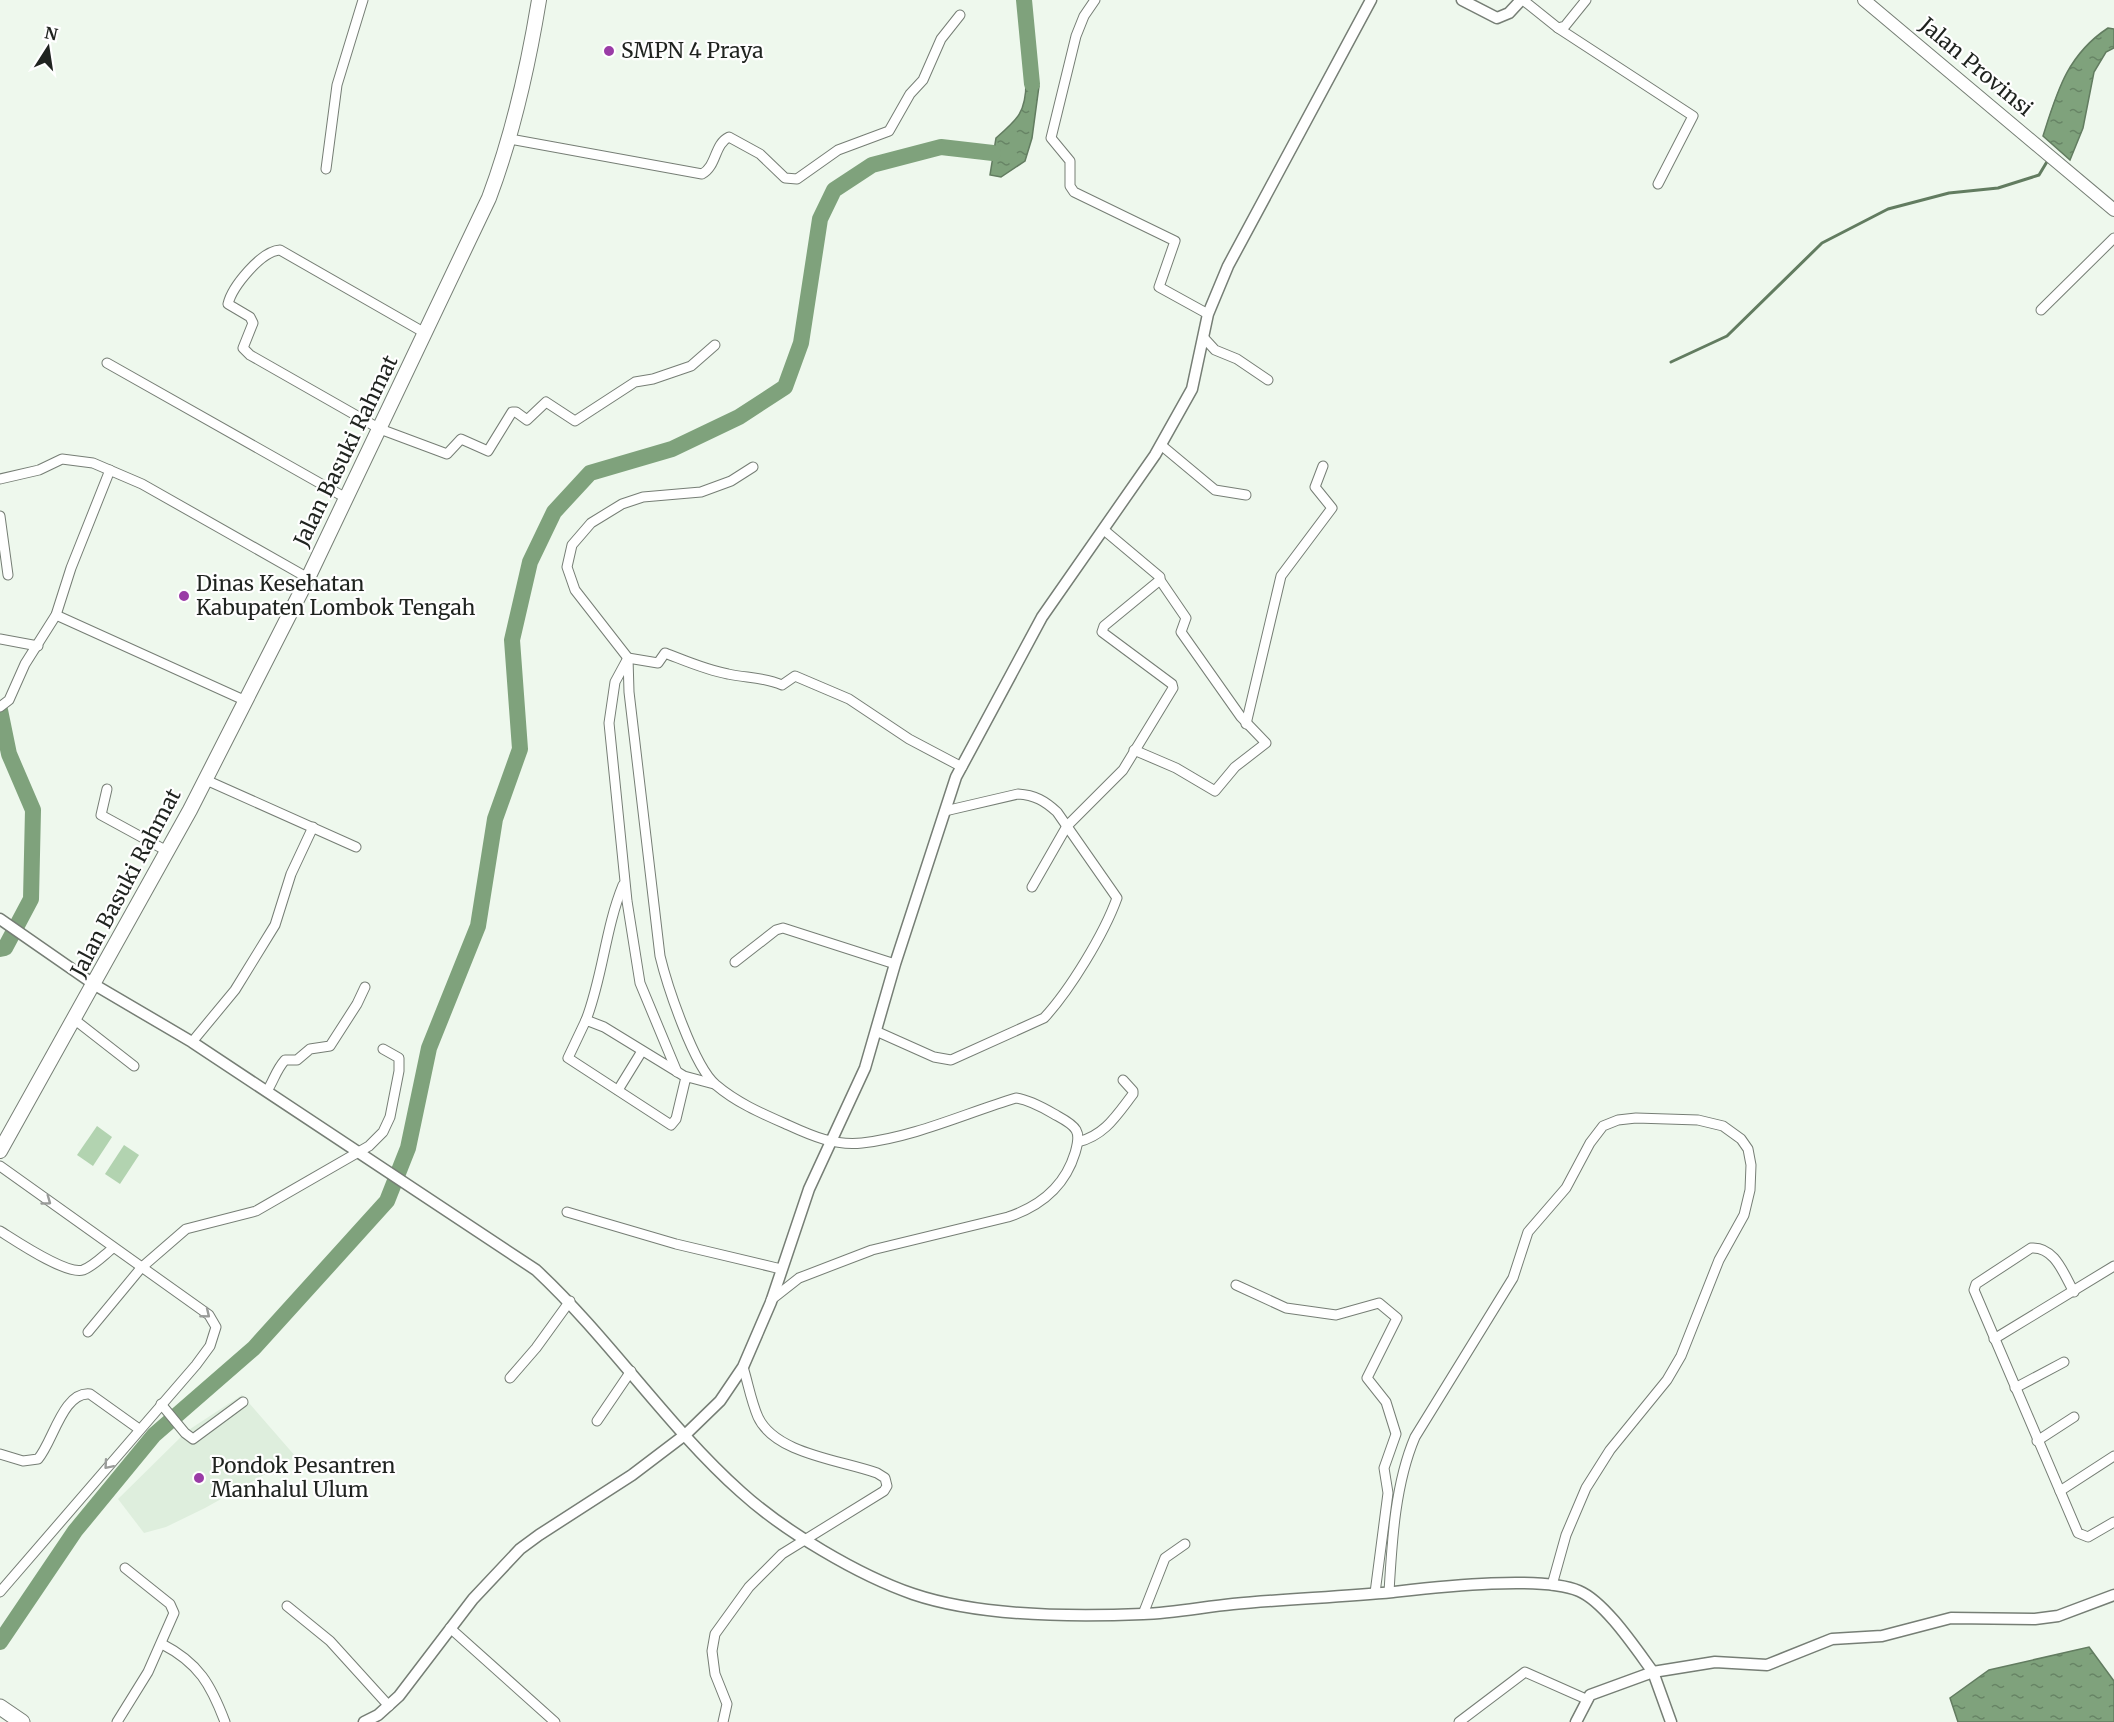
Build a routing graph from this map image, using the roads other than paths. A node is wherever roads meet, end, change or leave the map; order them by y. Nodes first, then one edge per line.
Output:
1 (363, 0) edge
2 (539, 0) edge
3 (1095, 0) edge
4 (1371, 0) edge
5 (1462, 0) edge
6 (1522, 0) edge
7 (1586, 0) edge
8 (1864, 0) edge
9 (960, 15) dead end
10 (1558, 28) junction
11 (510, 139) junction
12 (326, 169) dead end
13 (1658, 184) dead end
14 (2114, 210) edge
15 (2114, 238) edge
16 (2041, 310) dead end
17 (1208, 314) junction
18 (425, 333) junction
19 (1204, 338) junction
20 (715, 345) dead end
21 (107, 363) dead end
22 (1268, 380) dead end
23 (380, 429) junction
24 (1161, 445) junction
25 (1323, 466) dead end
26 (753, 467) dead end
27 (110, 470) junction
28 (0, 478) edge
29 (1246, 495) dead end
30 (346, 498) junction
31 (0, 516) edge
32 (1104, 530) junction
33 (8, 575) dead end
34 (308, 579) junction
35 (1160, 580) junction
36 (56, 615) junction
37 (0, 639) edge
38 (38, 646) junction
39 (628, 658) junction
40 (246, 701) junction
41 (0, 707) edge
42 (1246, 724) junction
43 (1134, 750) junction
44 (962, 767) junction
45 (206, 780) junction
46 (107, 789) dead end
47 (945, 811) junction
48 (1067, 826) junction
49 (313, 827) junction
50 (356, 847) dead end
51 (167, 852) junction
52 (625, 882) junction
53 (1032, 887) dead end
54 (0, 919) edge
55 (735, 962) dead end
56 (895, 964) junction
57 (95, 985) junction
58 (365, 987) dead end
59 (75, 1020) junction
60 (586, 1020) junction
61 (878, 1032) junction
62 (192, 1042) junction
63 (383, 1048) dead end
64 (642, 1051) junction
65 (134, 1066) dead end
66 (676, 1072) junction
67 (686, 1077) junction
68 (1123, 1080) dead end
69 (714, 1084) junction
70 (618, 1090) junction
71 (267, 1091) junction
72 (832, 1142) junction
73 (1078, 1142) junction
74 (0, 1152) edge
75 (360, 1153) junction
76 (0, 1166) edge
77 (567, 1212) dead end
78 (0, 1231) edge
79 (113, 1248) junction
80 (2114, 1266) edge
81 (141, 1268) junction
82 (781, 1269) junction
83 (1236, 1285) dead end
84 (2074, 1292) junction
85 (771, 1300) junction
86 (570, 1301) junction
87 (88, 1332) dead end
88 (1994, 1339) junction
89 (2064, 1362) dead end
90 (743, 1367) junction
91 (631, 1371) junction
92 (510, 1378) dead end
93 (2014, 1388) junction
94 (243, 1402) dead end
95 (161, 1404) junction
96 (2074, 1417) dead end
97 (597, 1421) dead end
98 (139, 1430) junction
99 (686, 1434) junction
100 (2037, 1441) junction
101 (0, 1454) edge
102 (2114, 1456) edge
103 (2060, 1491) junction
104 (2114, 1522) edge
105 (804, 1538) junction
106 (1185, 1544) dead end
107 (125, 1568) dead end
108 (1552, 1585) junction
109 (2, 1586) edge
110 (1389, 1592) junction
111 (1375, 1593) junction
112 (2114, 1595) edge
113 (287, 1606) dead end
114 (1143, 1614) junction
115 (450, 1628) junction
116 (162, 1644) junction
117 (1653, 1672) junction
118 (1586, 1700) junction
119 (389, 1706) junction
120 (0, 1707) edge
121 (0, 1712) edge
122 (381, 1718) edge
123 (15, 1722) edge
124 (22, 1722) edge
125 (117, 1722) edge
126 (225, 1722) edge
127 (364, 1722) edge
128 (555, 1722) edge
129 (723, 1722) edge
130 (1459, 1722) edge
131 (1576, 1722) edge
132 (1671, 1722) edge

1 - 12 street
2 - 11 main road, Jalan Basuki Rahmat
3 - 17 street
4 - 17 street
5 - 6 street
6 - 10 street
7 - 10 street
8 - 14 main road, Jalan Provinsi
9 - 11 street
10 - 13 street
11 - 18 main road, Jalan Basuki Rahmat
15 - 16 street
17 - 19 street
18 - 23 main road, Jalan Basuki Rahmat
18 - 23 street
19 - 22 street
19 - 24 street
20 - 23 street
21 - 30 street
23 - 30 main road, Jalan Basuki Rahmat
24 - 29 street
24 - 32 street
25 - 42 street
26 - 39 street
27 - 28 street
27 - 34 street
27 - 36 street
30 - 34 main road, Jalan Basuki Rahmat
31 - 33 street
32 - 35 street
32 - 44 street
34 - 40 main road, Jalan Basuki Rahmat
35 - 42 street
35 - 43 street
36 - 38 street
36 - 40 street
37 - 38 street
38 - 41 street
39 - 44 street
39 - 52 street
39 - 69 street
40 - 45 main road, Jalan Basuki Rahmat
42 - 43 street
43 - 48 street
44 - 47 street
45 - 49 street
45 - 51 main road, Jalan Basuki Rahmat
46 - 51 street
47 - 48 street
47 - 56 street
48 - 53 street
48 - 61 street
49 - 50 street
49 - 62 street
51 - 57 main road, Jalan Basuki Rahmat
52 - 60 street
52 - 66 street
54 - 57 street
55 - 56 street
56 - 61 street
57 - 59 main road, Jalan Basuki Rahmat
57 - 62 street
58 - 71 street
59 - 65 street
59 - 74 main road, Jalan Basuki Rahmat
60 - 64 street
60 - 70 street
61 - 72 street
62 - 71 street
63 - 75 street
64 - 66 street
64 - 70 street
66 - 67 street
67 - 69 street
67 - 70 street
68 - 73 street
69 - 72 street
71 - 75 street
72 - 73 street
72 - 82 street
73 - 85 street
75 - 81 street
75 - 86 street
76 -> 79 street
77 - 82 street
78 - 79 street
79 - 81 street
80 - 84 street
81 - 87 street
81 -> 95 street
82 - 85 street
83 - 111 street
84 - 88 street
84 - 88 street
85 - 90 street
86 - 91 street
86 - 92 street
88 - 93 street
89 - 93 street
90 - 99 street
90 - 105 street
91 - 97 street
91 - 99 street
93 - 100 street
94 - 95 street
95 - 98 street
96 - 100 street
98 - 101 street
98 -> 109 street
99 - 105 street
99 - 115 street
100 - 103 street
102 - 103 street
103 - 104 street
105 - 114 street
105 - 129 street
106 - 114 street
107 - 116 street
108 - 110 street
108 - 110 street
108 - 117 street
110 - 111 street
111 - 114 street
112 - 117 street
113 - 119 street
115 - 119 street
115 - 128 street
116 - 125 street
116 - 126 street
117 - 118 street
117 - 132 street
118 - 130 street
118 - 131 street
119 - 122 street
120 - 124 highway
121 - 123 highway
122 - 127 street

